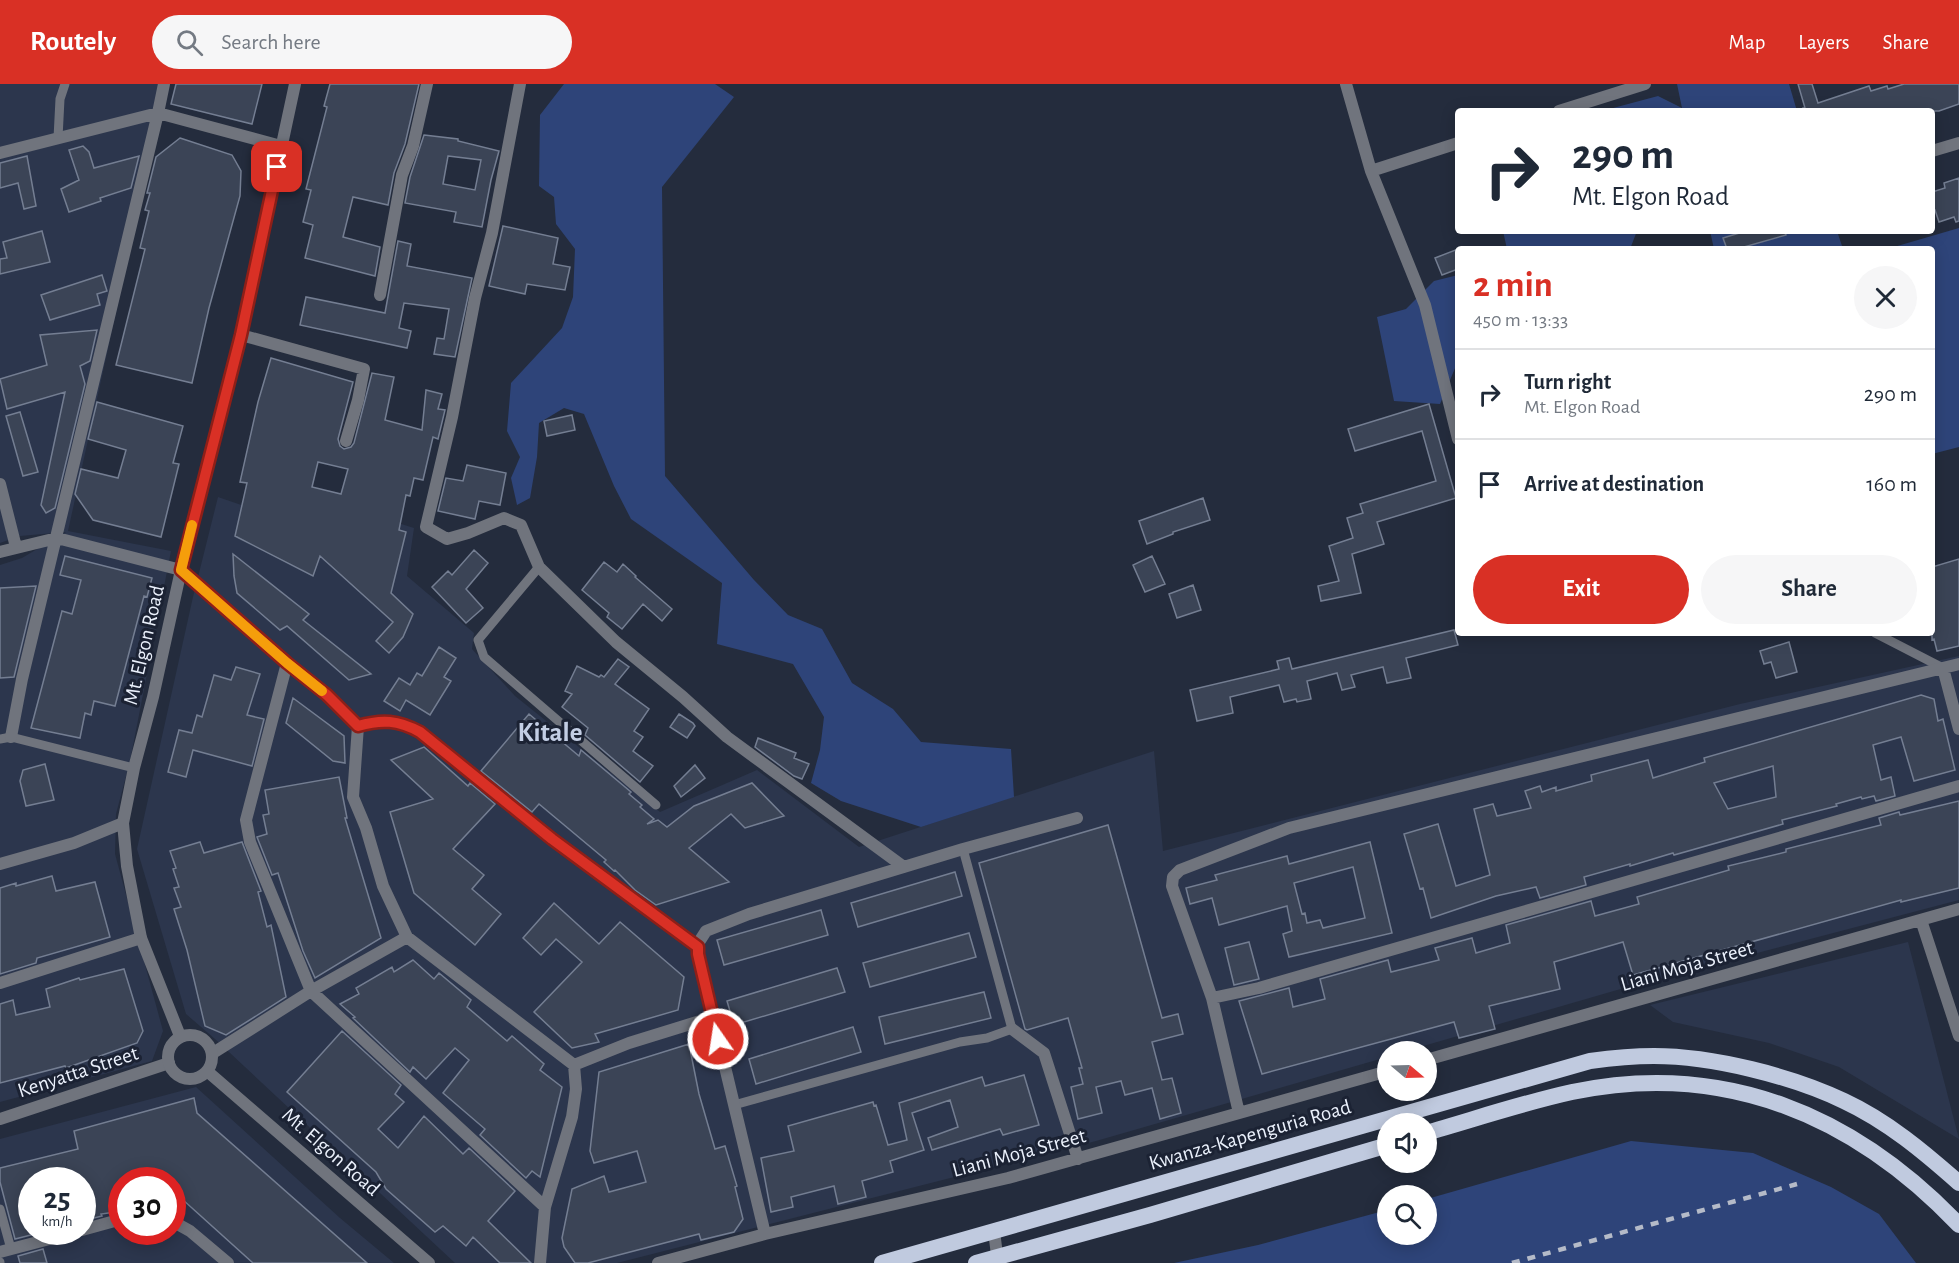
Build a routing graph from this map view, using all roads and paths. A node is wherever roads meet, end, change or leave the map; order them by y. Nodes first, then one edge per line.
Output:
1 (65, 84) edge
2 (164, 84) edge
3 (295, 84) edge
4 (427, 84) edge
5 (520, 84) edge
6 (1346, 84) edge
7 (1645, 84) edge
8 (1569, 108) edge
9 (158, 113) junction
10 (58, 138) junction
11 (1959, 143) edge
12 (1455, 144) edge
13 (281, 146) junction
14 (1935, 150) edge
15 (0, 153) edge
16 (1371, 171) junction
17 (380, 295) dead end
18 (241, 335) junction
19 (1455, 427) edge
20 (346, 441) dead end
21 (0, 483) edge
22 (57, 538) junction
23 (16, 547) junction
24 (0, 552) edge
25 (539, 567) junction
26 (181, 570) junction
27 (1881, 636) edge
28 (287, 663) junction
29 (1959, 664) edge
30 (1943, 668) junction
31 (358, 726) junction
32 (1959, 729) edge
33 (6, 738) edge
34 (134, 768) junction
35 (1959, 786) edge
36 (656, 805) dead end
37 (1077, 818) dead end
38 (123, 824) junction
39 (963, 849) junction
40 (0, 864) edge
41 (904, 867) junction
42 (1959, 909) edge
43 (1921, 920) junction
44 (407, 937) junction
45 (141, 938) junction
46 (698, 947) junction
47 (0, 983) edge
48 (310, 991) junction
49 (1212, 998) junction
50 (713, 1017) junction
51 (1012, 1029) junction
52 (180, 1036) junction
53 (1959, 1036) edge
54 (213, 1053) junction
55 (1437, 1057) edge
56 (169, 1063) junction
57 (574, 1065) junction
58 (207, 1071) junction
59 (1377, 1074) edge
60 (734, 1105) junction
61 (1239, 1113) junction
62 (0, 1119) edge
63 (1437, 1130) edge
64 (1377, 1148) edge
65 (1078, 1159) junction
66 (1959, 1183) edge
67 (545, 1207) junction
68 (0, 1209) edge
69 (1959, 1225) edge
70 (186, 1229) edge
71 (994, 1231) junction
72 (765, 1234) junction
73 (28, 1245) edge
74 (6, 1251) edge
75 (998, 1260) edge
76 (228, 1263) edge
77 (429, 1263) edge
78 (540, 1263) edge
79 (658, 1263) edge
80 (882, 1263) edge
81 (976, 1263) edge

1 - 10 lane
2 - 9 street
3 - 13 street, Mt. Elgon Road
4 - 17 street
5 - 25 street
6 - 16 street
7 - 8 street
9 - 10 street
9 - 13 street
9 - 22 street
10 - 15 street
11 - 14 street
12 - 16 street
13 - 18 street, Mt. Elgon Road
16 - 19 street
18 - 20 street
18 - 26 street, Mt. Elgon Road
21 - 23 street
22 - 23 street
22 - 26 street
22 - 33 street
23 - 24 street
25 - 36 lane
25 - 41 street
26 - 28 street
26 - 34 street, Mt. Elgon Road
27 - 30 lane
28 - 31 street
28 - 48 street
29 - 30 street
30 - 32 street
30 - 49 street
31 - 44 street
31 - 46 street
33 - 34 lane
34 - 38 street, Mt. Elgon Road
35 - 49 street
37 - 39 street
38 - 40 street
38 - 45 street, Mt. Elgon Road
39 - 41 street
39 - 51 lane
41 - 46 street
42 - 43 street, Liani Moja Street
43 - 53 street
43 - 55 street, Liani Moja Street
44 - 48 street
44 - 57 street
45 - 47 street
45 - 52 street, Mt. Elgon Road
46 - 50 street
48 - 54 street
48 - 67 street
49 - 61 street
50 - 57 street
50 - 60 street
51 - 60 lane
51 - 65 street
52 - 54 street
52 - 56 street
54 - 58 street
56 - 58 street
56 - 62 street, Kenyatta Street
57 - 67 street
58 - 77 street, Mt. Elgon Road
59 - 61 street, Liani Moja Street
60 - 72 street
61 - 65 street, Liani Moja Street
63 - 69 highway
64 - 75 highway
65 - 72 street, Liani Moja Street
66 - 71 highway, Kwanza-Kapenguria Road
67 - 78 street
68 - 74 lane
70 - 76 street
71 - 75 street
71 - 80 highway, Kwanza-Kapenguria Road
72 - 79 street, Liani Moja Street
73 - 74 street
75 - 81 highway

